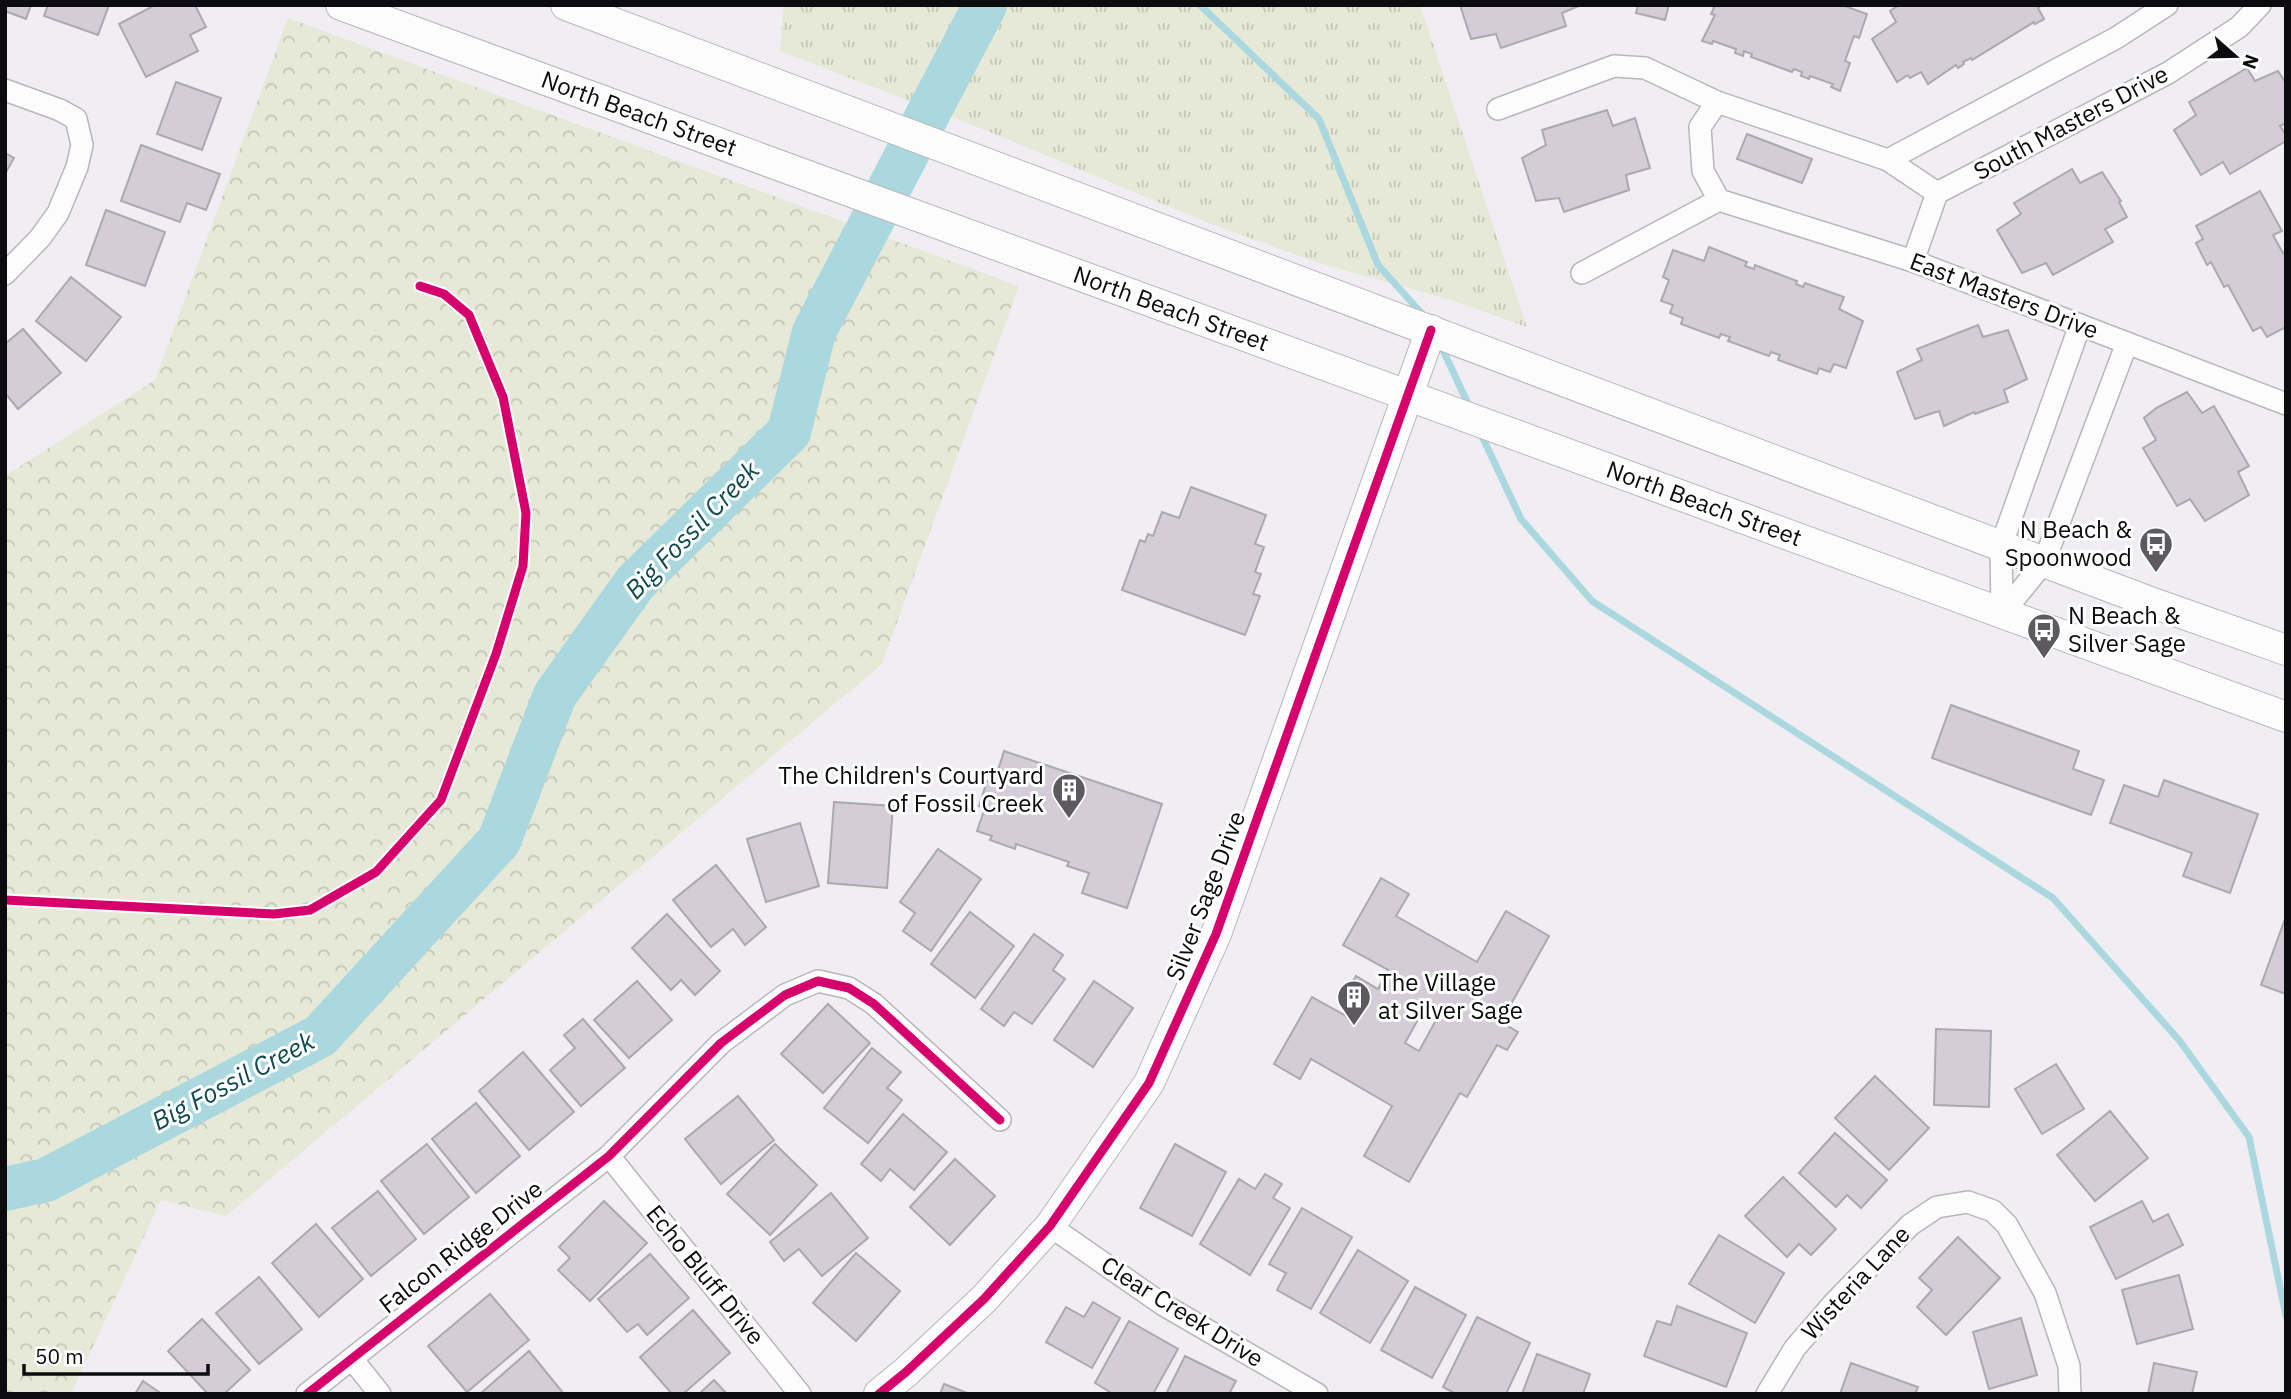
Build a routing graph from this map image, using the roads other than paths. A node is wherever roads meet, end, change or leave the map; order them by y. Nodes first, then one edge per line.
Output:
1 (341, 5) edge
2 (566, 5) edge
3 (2167, 5) edge
4 (2260, 5) edge
5 (596, 10) edge
6 (5, 90) edge
7 (1717, 102) junction
8 (1498, 109) dead end
9 (1888, 160) junction
10 (1937, 193) junction
11 (1718, 200) junction
12 (1913, 261) junction
13 (1583, 273) dead end
14 (5, 274) edge
15 (2080, 325) junction
16 (1431, 330) junction
17 (2127, 343) junction
18 (1408, 396) junction
19 (2286, 404) edge
20 (2001, 546) junction
21 (2045, 562) junction
22 (2002, 614) junction
23 (2286, 650) edge
24 (2286, 718) edge
25 (1000, 1120) dead end
26 (609, 1156) junction
27 (1050, 1226) junction
28 (352, 1359) junction
29 (307, 1394) edge
30 (380, 1394) edge
31 (800, 1394) edge
32 (879, 1394) edge
33 (1317, 1394) edge
34 (1767, 1394) edge
35 (2070, 1394) edge

1 - 18 main road, North Beach Street
2 - 5 main road
3 - 9 street
4 - 10 street, South Masters Drive
5 - 16 main road
6 - 14 street
7 - 8 street
7 - 9 street
7 - 11 street
9 - 10 street
10 - 12 street
11 - 12 street, East Masters Drive
11 - 13 street
12 - 15 street, East Masters Drive
15 - 17 street, East Masters Drive
15 - 20 street
16 - 18 main road, Silver Sage Drive
16 - 20 main road
17 - 19 street, East Masters Drive
17 - 21 street
18 - 22 main road, North Beach Street
18 - 27 main road, Silver Sage Drive
20 - 21 main road
20 - 22 street
21 - 22 street
21 - 23 main road
22 - 24 main road, North Beach Street
25 - 26 street, Falcon Ridge Drive
26 - 28 street, Falcon Ridge Drive
26 - 31 street, Echo Bluff Drive
27 - 32 main road, Silver Sage Drive
27 - 33 street, Clear Creek Drive
28 - 29 street, Falcon Ridge Drive
28 - 30 street
34 - 35 street, Wisteria Lane

